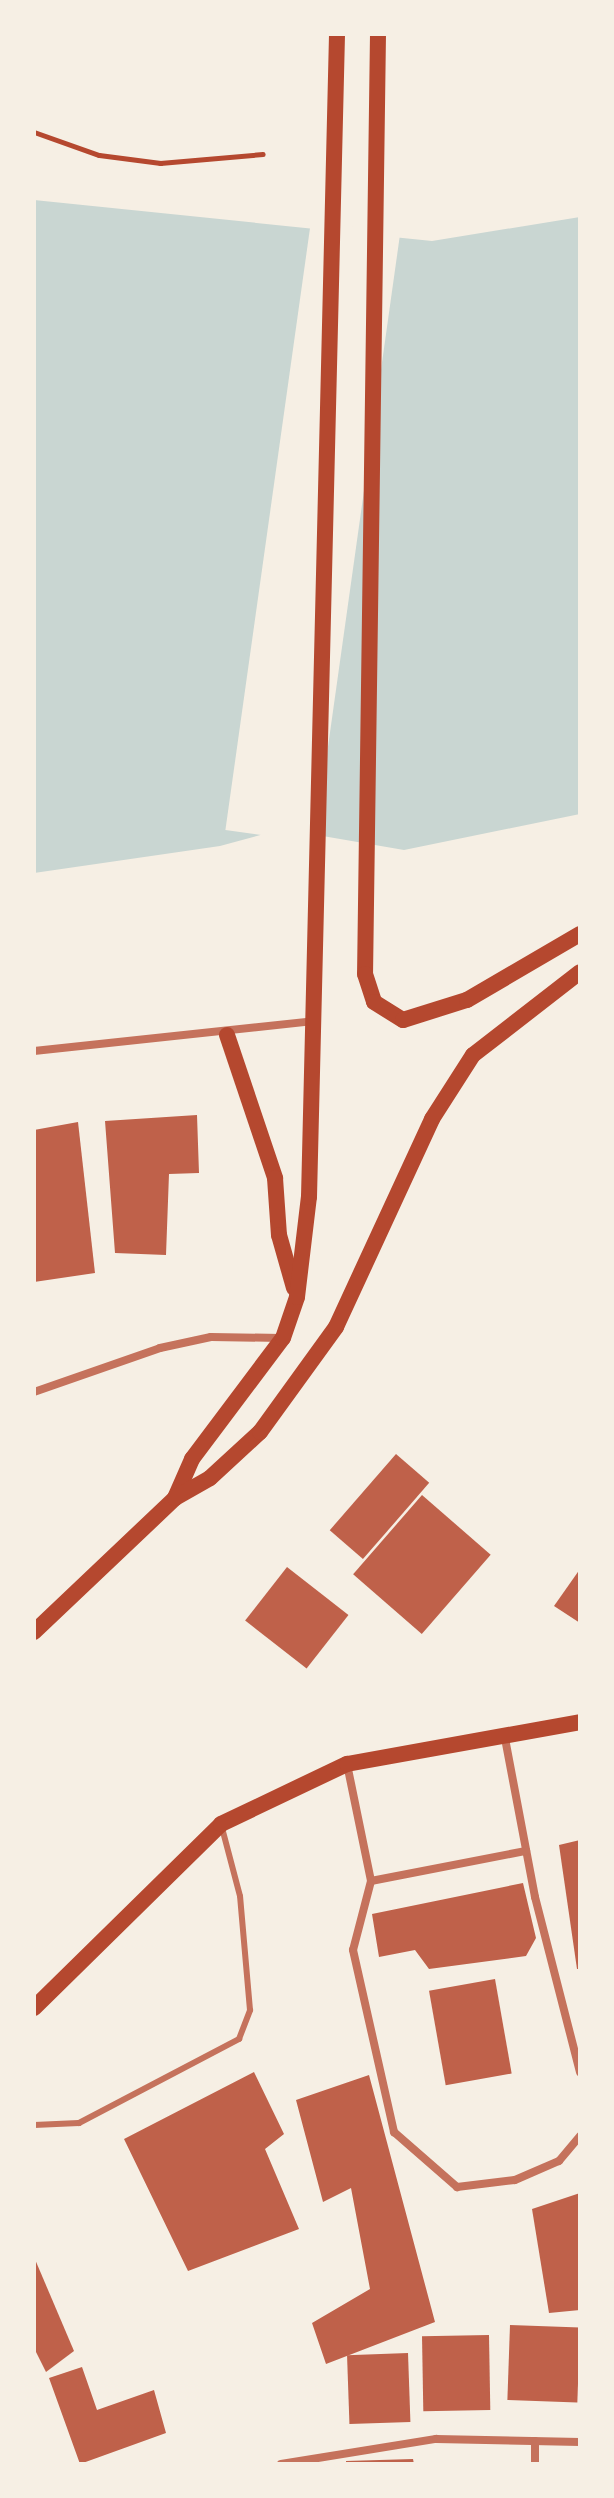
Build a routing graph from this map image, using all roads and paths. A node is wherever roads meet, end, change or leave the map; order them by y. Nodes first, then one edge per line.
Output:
1 (337, 34) edge
2 (378, 34) edge
3 (34, 132) edge
4 (263, 154) dead end
5 (580, 934) edge
6 (580, 972) edge
7 (313, 1021) junction
8 (227, 1035) junction
9 (34, 1051) edge
10 (297, 1297) junction
11 (283, 1338) junction
12 (34, 1392) edge
13 (175, 1498) junction
14 (34, 1632) edge
15 (580, 1722) edge
16 (504, 1733) junction
17 (347, 1764) junction
18 (221, 1824) junction
19 (526, 1851) junction
20 (371, 1881) junction
21 (34, 2008) edge
22 (580, 2072) edge
23 (34, 2125) edge
24 (580, 2136) edge
25 (535, 2441) junction
26 (580, 2442) edge
27 (281, 2464) edge
28 (535, 2464) edge

1 - 7 main road
2 - 5 main road
3 - 4 path
6 - 13 main road
7 - 8 street
7 - 10 main road
8 - 9 street
8 - 10 main road
10 - 11 main road
11 - 12 street
11 - 13 main road
13 - 14 main road
15 - 16 main road
16 - 17 main road
16 - 19 street
17 - 18 main road
17 - 20 street
18 - 21 main road
18 - 23 lane
19 - 20 street
19 - 22 street
20 - 24 street
25 - 26 street
25 - 27 street
25 - 28 street

